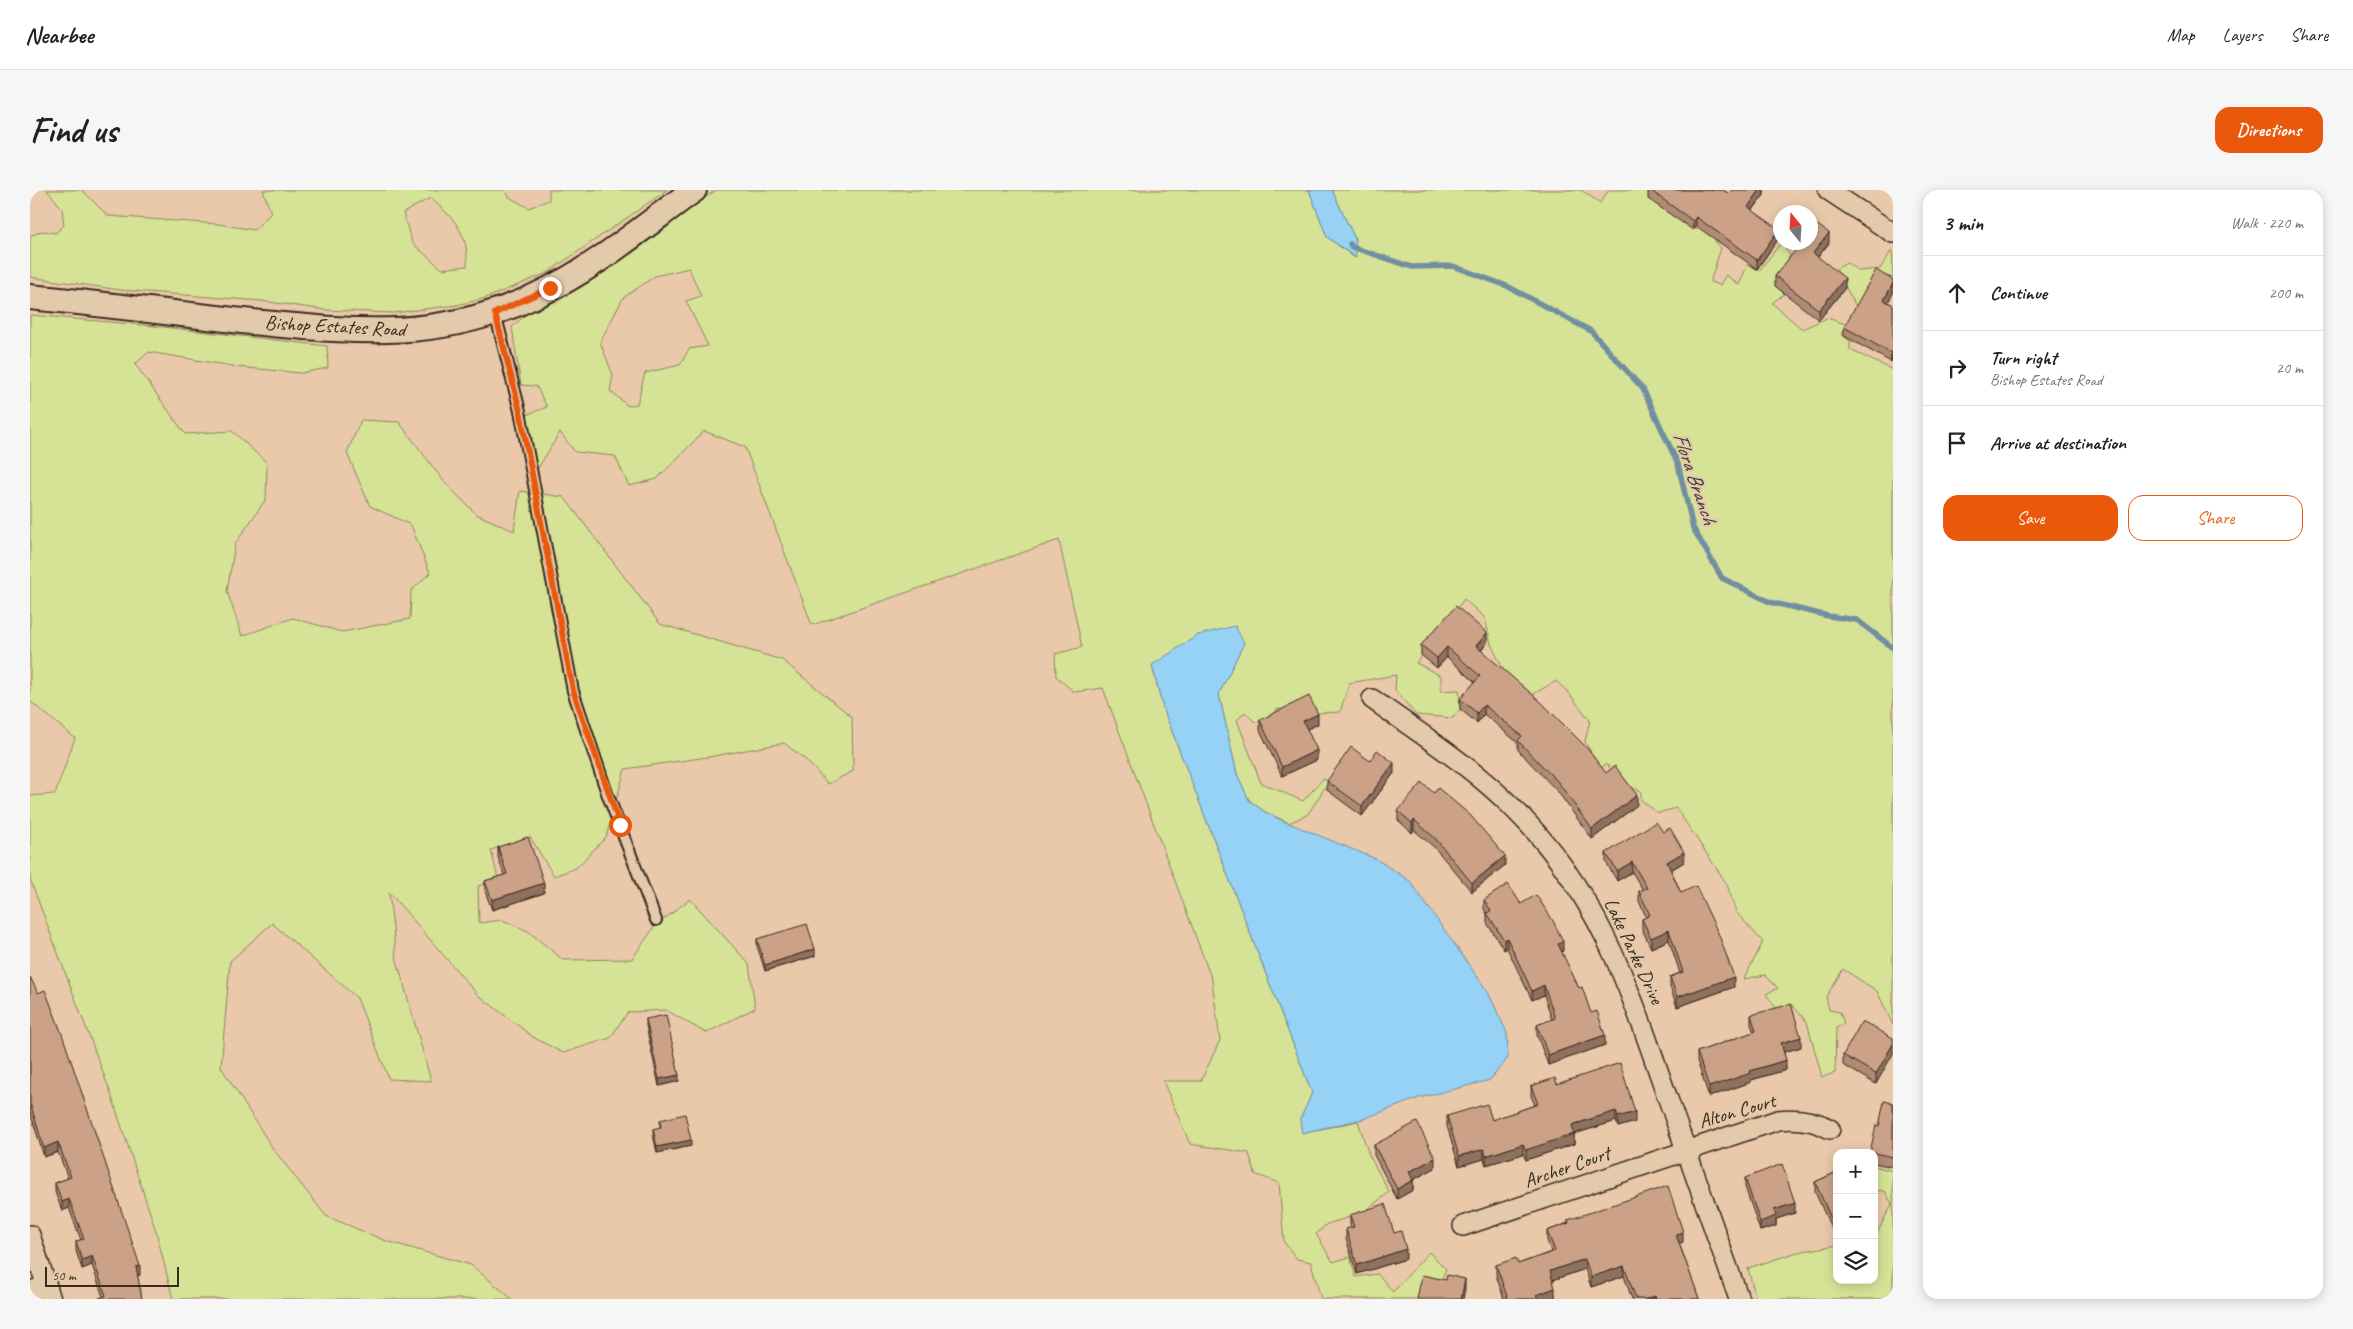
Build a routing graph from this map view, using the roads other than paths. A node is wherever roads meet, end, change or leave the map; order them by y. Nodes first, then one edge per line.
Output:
1 (694, 190) edge
2 (1828, 190) edge
3 (1893, 233) edge
4 (30, 296) edge
5 (495, 313) junction
6 (1372, 700) dead end
7 (656, 920) dead end
8 (1830, 1129) dead end
9 (1686, 1150) junction
10 (1463, 1226) dead end
11 (30, 1235) edge
12 (43, 1292) edge
13 (1739, 1299) edge

1 - 5 street, Bishop Estates Road
2 - 3 street
4 - 5 street, Bishop Estates Road
5 - 7 lane
6 - 9 street, Lake Parke Drive
8 - 9 street, Alton Court
9 - 10 street, Archer Court
9 - 13 street, Lake Parke Drive
11 - 12 street

